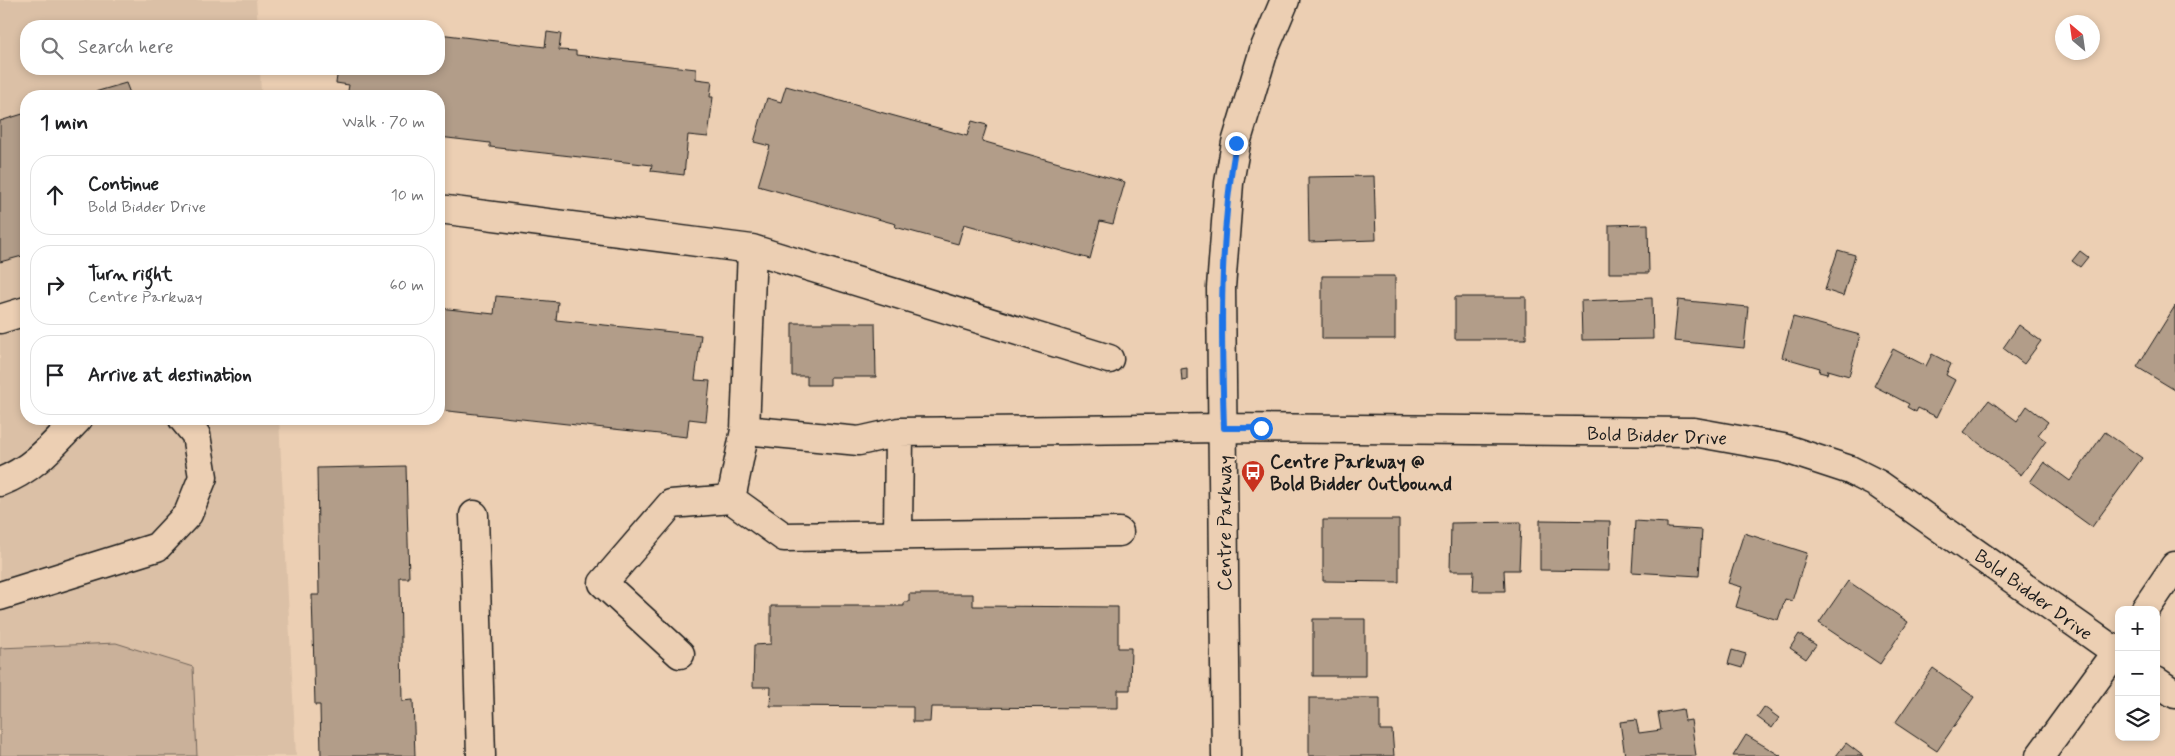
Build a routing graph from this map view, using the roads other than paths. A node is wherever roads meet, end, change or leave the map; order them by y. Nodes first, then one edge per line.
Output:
1 (1286, 0) edge
2 (445, 210) edge
3 (752, 249) junction
4 (20, 313) edge
5 (0, 319) edge
6 (1109, 359) dead end
7 (72, 425) edge
8 (191, 425) edge
9 (1224, 428) junction
10 (745, 430) junction
11 (899, 432) junction
12 (0, 482) edge
13 (731, 499) junction
14 (474, 515) dead end
15 (1119, 532) dead end
16 (898, 535) junction
17 (2175, 566) edge
18 (0, 596) edge
19 (2148, 606) edge
20 (2115, 649) edge
21 (680, 654) dead end
22 (2115, 655) edge
23 (2160, 684) edge
24 (2175, 694) edge
25 (481, 756) edge
26 (1226, 756) edge
27 (2040, 756) edge

1 - 9 street, Centre Parkway
2 - 3 street
3 - 6 street
3 - 10 street
4 - 5 street
7 - 12 street
8 - 18 street
9 - 11 street, Bold Bidder Drive
9 - 20 street, Bold Bidder Drive
9 - 26 street, Centre Parkway
10 - 11 street, Bold Bidder Drive
10 - 13 street
11 - 16 street
13 - 16 street
13 - 21 street
14 - 25 street
15 - 16 street
17 - 19 street
22 - 27 street
23 - 24 street

